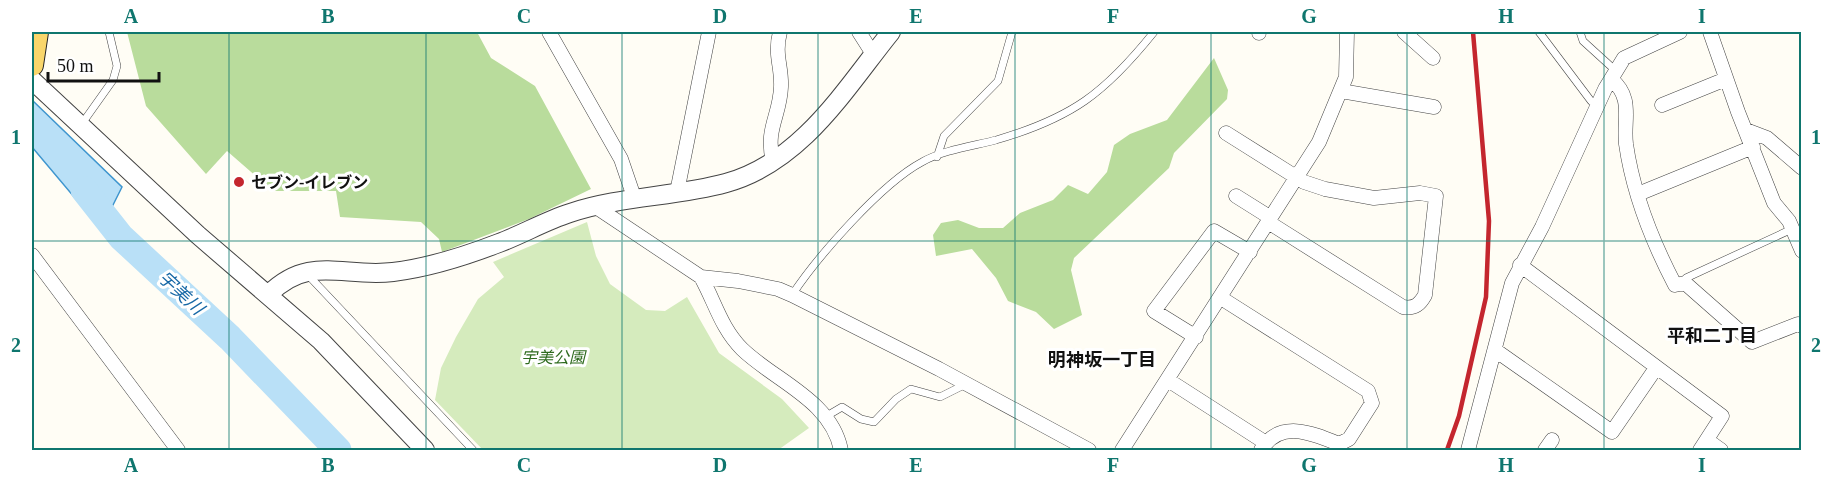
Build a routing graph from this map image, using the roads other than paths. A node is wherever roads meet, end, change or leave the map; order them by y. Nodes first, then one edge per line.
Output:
1 (37, 32) edge
2 (109, 32) edge
3 (549, 32) edge
4 (709, 32) edge
5 (780, 32) edge
6 (859, 32) edge
7 (891, 32) edge
8 (1012, 32) edge
9 (1154, 32) edge
10 (1347, 32) edge
11 (1404, 32) edge
12 (1539, 32) edge
13 (1580, 32) edge
14 (1680, 32) edge
15 (1710, 32) edge
16 (873, 54) junction
17 (1433, 58) dead end
18 (32, 65) edge
19 (1613, 75) junction
20 (1726, 78) junction
21 (32, 80) edge
22 (1341, 91) junction
23 (1597, 104) junction
24 (1662, 105) dead end
25 (1434, 107) dead end
26 (81, 125) junction
27 (1746, 130) junction
28 (1226, 133) dead end
29 (1753, 147) junction
30 (937, 157) junction
31 (774, 161) junction
32 (1802, 168) edge
33 (1297, 177) junction
34 (677, 192) junction
35 (1638, 194) junction
36 (1236, 196) dead end
37 (634, 197) junction
38 (593, 205) junction
39 (1270, 220) junction
40 (1792, 229) junction
41 (1802, 251) edge
42 (1250, 252) junction
43 (32, 255) edge
44 (1520, 265) junction
45 (304, 272) junction
46 (701, 277) junction
47 (1685, 284) junction
48 (269, 294) junction
49 (792, 295) junction
50 (1221, 298) junction
51 (1802, 326) edge
52 (1196, 337) junction
53 (1495, 350) junction
54 (1656, 368) junction
55 (1168, 380) junction
56 (966, 384) junction
57 (825, 417) junction
58 (1703, 445) edge
59 (1263, 446) edge
60 (178, 450) edge
61 (424, 450) edge
62 (473, 450) edge
63 (841, 450) edge
64 (1089, 450) edge
65 (1122, 450) edge
66 (1468, 450) edge
67 (1721, 450) edge

1 - 18 main road
2 - 26 lane
3 - 37 street
4 - 34 street
5 - 31 street
6 - 16 street
7 - 16 street
8 - 30 lane
9 - 30 lane
10 - 22 street
11 - 17 street
12 - 23 lane
13 - 19 lane
14 - 19 street
15 - 20 street
16 - 31 street
19 - 23 street
19 - 35 street
20 - 24 street
20 - 27 street
21 - 26 street
22 - 25 street
22 - 33 street
23 - 44 street
26 - 48 street
27 - 29 street
27 - 32 street
28 - 33 street
29 - 35 street
29 - 40 street
30 - 49 lane
31 - 34 street
33 - 39 street
33 - 39 street
34 - 37 street
35 - 47 street
36 - 39 street
37 - 38 street
38 - 45 street
38 - 46 street
39 - 42 street
40 - 41 street
40 - 47 lane
42 - 50 street
42 - 52 street
43 - 60 street
44 - 53 street
44 - 54 street
45 - 48 street
45 - 62 lane
46 - 49 street
46 - 57 street
47 - 51 street
48 - 61 street
49 - 56 street
50 - 52 street
50 - 59 street
52 - 55 street
53 - 54 street
53 - 66 street
54 - 58 street
55 - 59 street
55 - 65 street
56 - 57 lane
56 - 64 street
57 - 63 street
58 - 67 street

